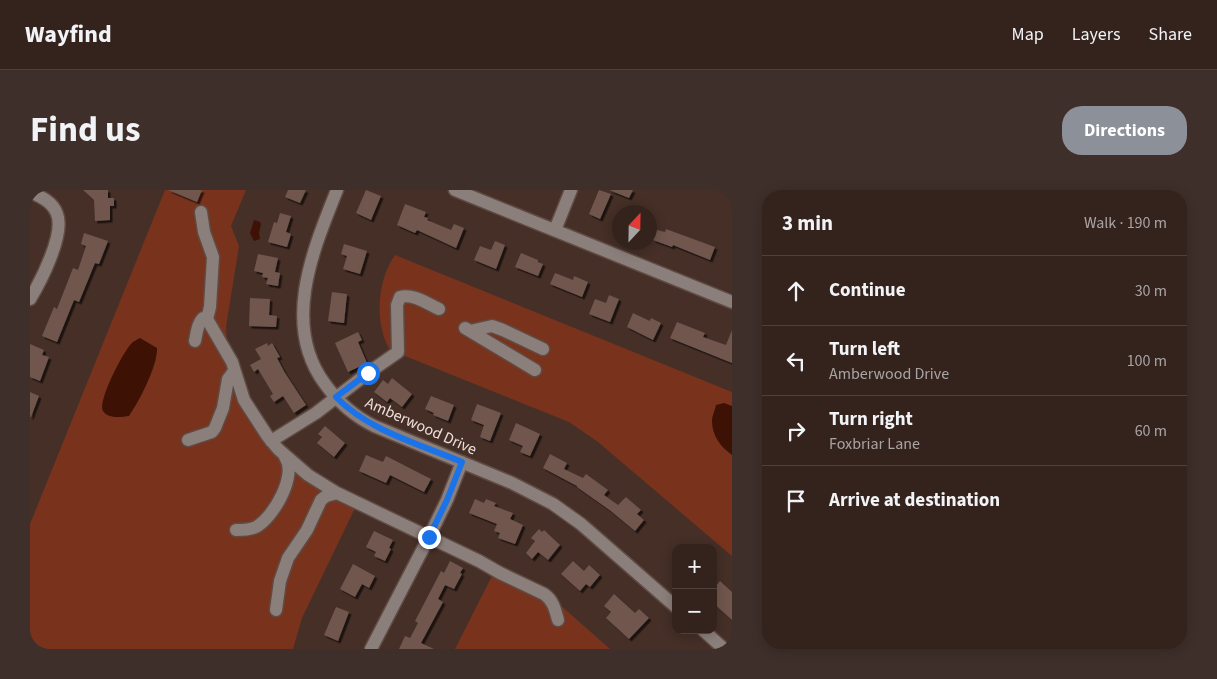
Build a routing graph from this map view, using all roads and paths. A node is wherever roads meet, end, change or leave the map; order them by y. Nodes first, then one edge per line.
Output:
1 (338, 190) edge
2 (455, 190) edge
3 (571, 190) edge
4 (30, 192) edge
5 (201, 212) dead end
6 (555, 230) junction
7 (30, 299) edge
8 (732, 302) edge
9 (439, 309) dead end
10 (207, 319) junction
11 (196, 341) dead end
12 (543, 349) dead end
13 (536, 370) dead end
14 (234, 371) junction
15 (336, 397) junction
16 (188, 440) dead end
17 (271, 441) junction
18 (283, 454) junction
19 (462, 462) junction
20 (337, 493) junction
21 (236, 530) dead end
22 (429, 537) junction
23 (672, 603) edge
24 (276, 610) dead end
25 (558, 620) dead end
26 (707, 634) edge
27 (371, 649) edge
28 (724, 649) edge

1 - 15 street, Amberwood Drive
2 - 6 street
3 - 6 street
4 - 7 street
5 - 10 street
6 - 8 street
9 - 15 street
10 - 11 street
10 - 14 street
12 - 13 street
14 - 16 street
14 - 17 street
15 - 17 street
15 - 19 street, Amberwood Drive
17 - 18 street
18 - 20 street
18 - 21 street
19 - 22 street
19 - 23 street, Amberwood Drive
20 - 22 street
20 - 24 street
22 - 25 street
22 - 27 street
26 - 28 street

